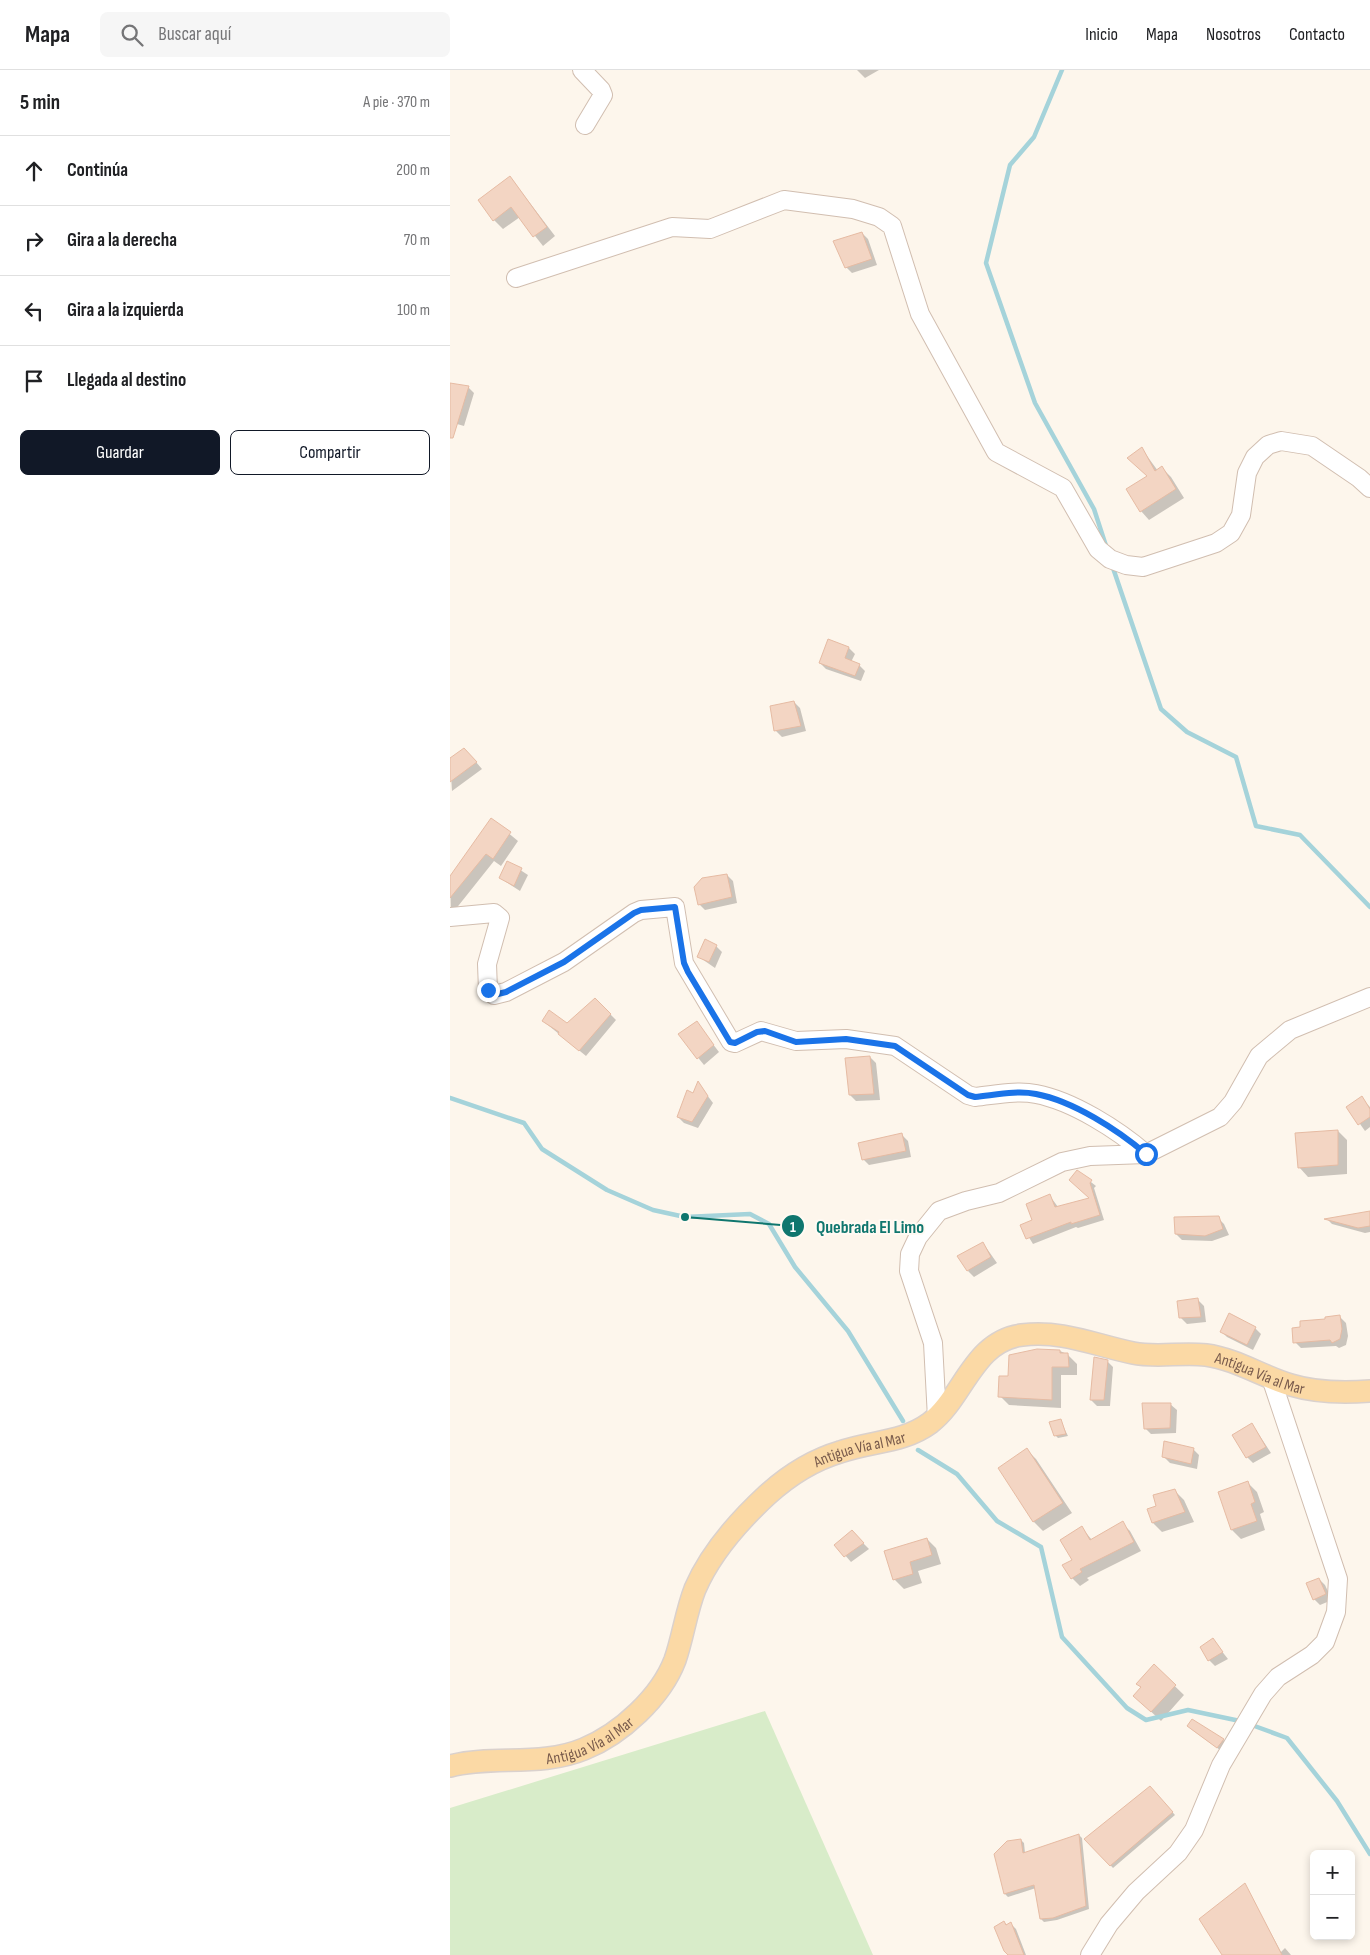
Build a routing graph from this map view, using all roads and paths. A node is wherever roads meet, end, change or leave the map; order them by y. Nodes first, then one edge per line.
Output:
1 (582, 70) edge
2 (586, 125) dead end
3 (516, 278) dead end
4 (1370, 488) edge
5 (450, 917) edge
6 (1370, 997) edge
7 (1146, 1154) junction
8 (1271, 1378) junction
9 (1370, 1391) edge
10 (937, 1418) junction
11 (450, 1766) edge
12 (1090, 1955) edge

1 - 2 street
3 - 4 street
5 - 7 street
6 - 7 street
7 - 10 street
8 - 9 main road, Antigua Vía al Mar
8 - 10 main road, Antigua Vía al Mar
8 - 12 street
10 - 11 main road, Antigua Vía al Mar

